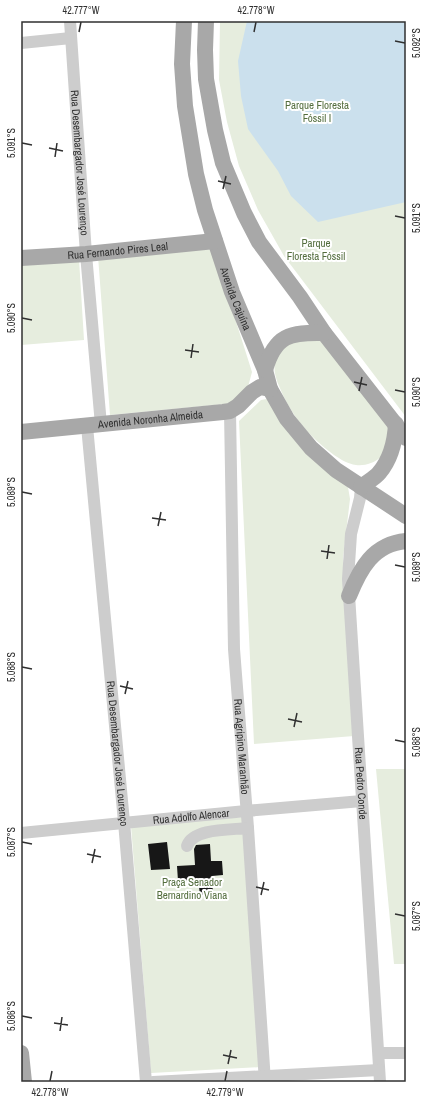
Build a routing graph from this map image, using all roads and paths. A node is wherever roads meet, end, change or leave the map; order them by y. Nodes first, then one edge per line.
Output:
1 (70, 21) edge
2 (184, 21) edge
3 (206, 21) edge
4 (71, 38) junction
5 (21, 43) edge
6 (215, 241) junction
7 (86, 254) junction
8 (21, 258) edge
9 (324, 334) junction
10 (265, 370) junction
11 (270, 389) junction
12 (230, 411) junction
13 (396, 424) junction
14 (94, 425) junction
15 (21, 432) edge
16 (406, 438) edge
17 (361, 487) junction
18 (406, 516) edge
19 (406, 540) edge
20 (349, 596) junction
21 (362, 801) junction
22 (246, 810) junction
23 (124, 822) junction
24 (248, 828) junction
25 (21, 833) edge
26 (186, 846) dead end
27 (21, 1053) edge
28 (379, 1053) junction
29 (406, 1053) edge
30 (380, 1076) edge
31 (264, 1080) edge
32 (24, 1082) edge
33 (146, 1082) edge
34 (153, 1082) edge

1 - 4 street, Rua Desembargador José Lourenço
2 - 6 main road, Avenida Cajuína
3 - 9 main road
4 - 5 street
4 - 7 street, Rua Desembargador José Lourenço
6 - 7 main road, Rua Fernando Pires Leal
6 - 10 main road, Avenida Cajuína
7 - 8 main road, Rua Fernando Pires Leal
7 - 14 street, Rua Desembargador José Lourenço
9 - 10 main road
9 - 13 main road
10 - 11 main road, Avenida Cajuína
11 - 12 main road
11 - 17 main road, Avenida Cajuína
12 - 14 main road, Avenida Noronha Almeida
12 - 22 street, Rua Agripino Maranhão
13 - 16 main road
13 - 17 main road
14 - 15 main road, Avenida Noronha Almeida
14 - 23 street, Rua Desembargador José Lourenço
17 - 18 main road, Avenida Cajuína
17 - 20 street, Rua Pedro Conde
19 - 20 main road
20 - 21 street, Rua Pedro Conde
21 - 22 street, Rua Adolfo Alencar
21 - 28 street, Rua Pedro Conde
22 - 23 street, Rua Adolfo Alencar
22 - 24 street, Rua Agripino Maranhão
23 - 25 street, Rua Adolfo Alencar
23 - 33 street, Rua Desembargador José Lourenço
24 - 26 street
24 - 31 street, Rua Agripino Maranhão
27 - 32 main road
28 - 29 street
28 - 30 street, Rua Pedro Conde
30 - 31 street
31 - 34 street

